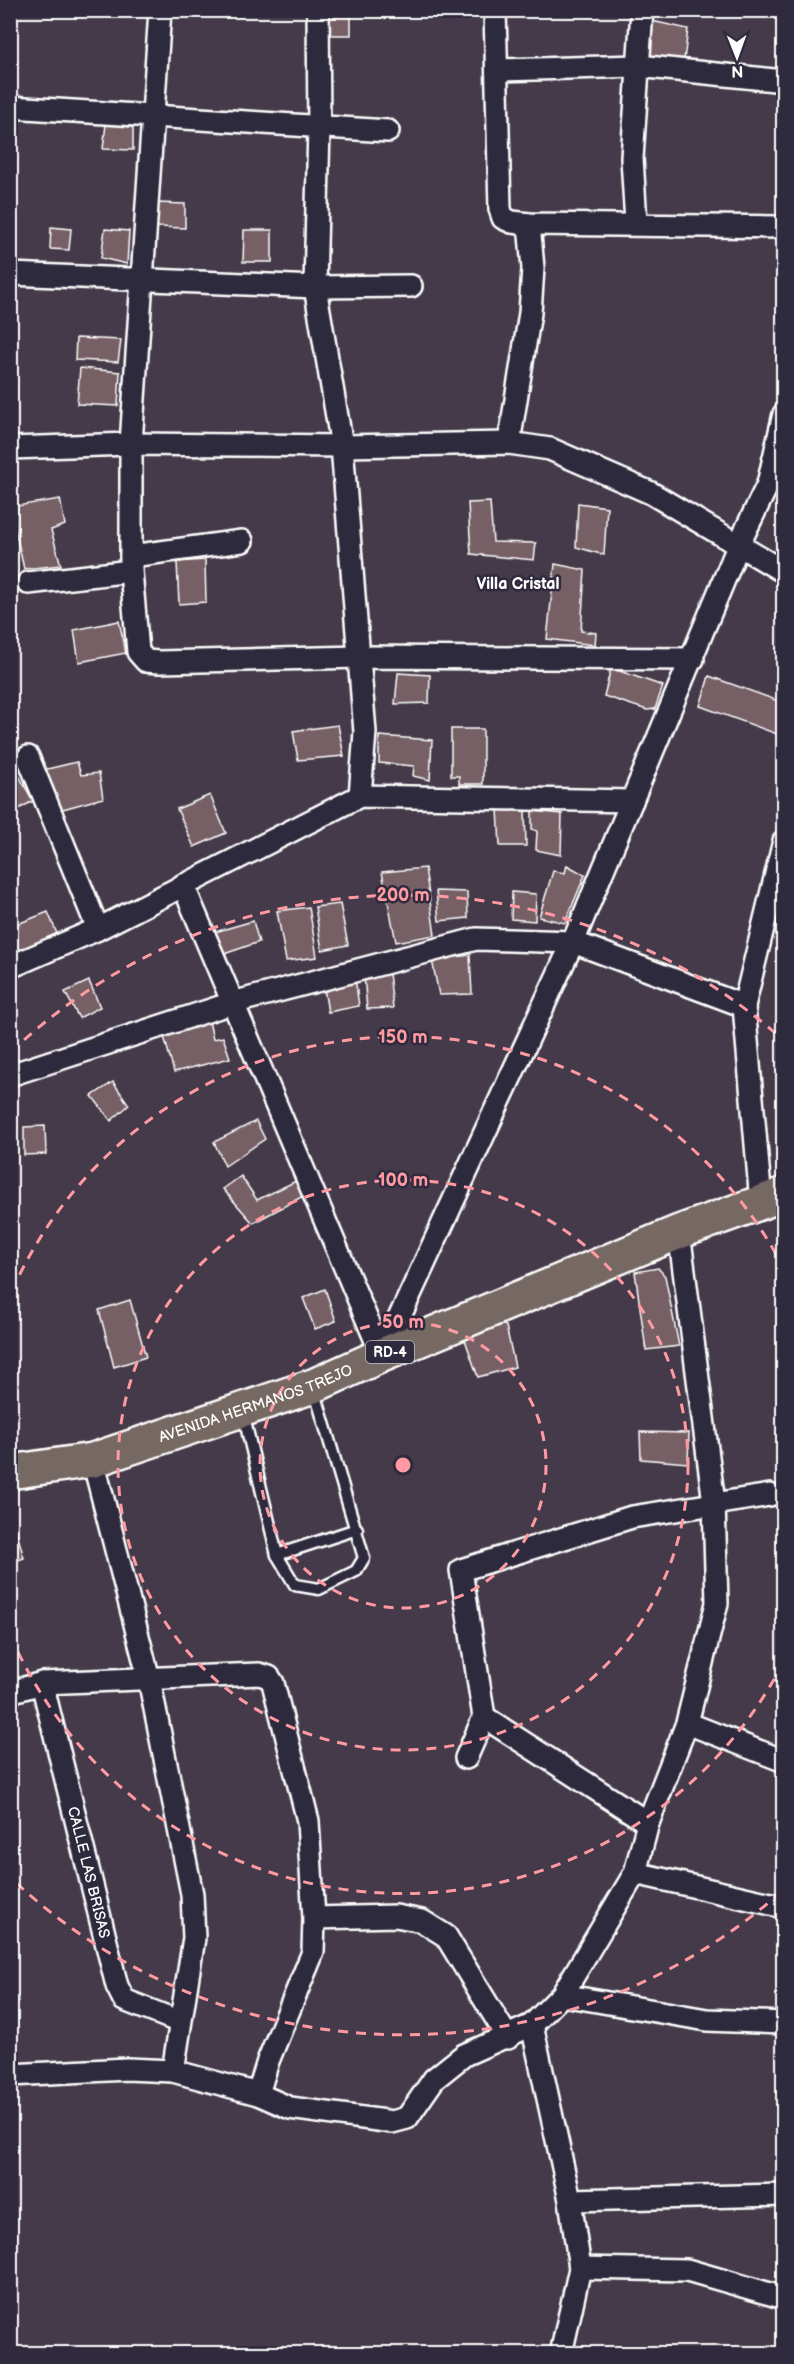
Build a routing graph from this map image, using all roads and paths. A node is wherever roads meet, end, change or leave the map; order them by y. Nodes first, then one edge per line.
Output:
1 (160, 10) edge
2 (318, 10) edge
3 (495, 10) edge
4 (642, 10) edge
5 (638, 66) junction
6 (497, 70) junction
7 (783, 81) edge
8 (10, 107) edge
9 (151, 117) junction
10 (319, 127) junction
11 (388, 131) dead end
12 (636, 223) junction
13 (529, 224) junction
14 (783, 227) edge
15 (10, 274) edge
16 (140, 278) junction
17 (411, 286) dead end
18 (315, 287) junction
19 (783, 414) edge
20 (508, 443) junction
21 (131, 444) junction
22 (342, 446) junction
23 (10, 448) edge
24 (242, 541) dead end
25 (739, 544) junction
26 (131, 564) junction
27 (783, 572) edge
28 (28, 583) dead end
29 (360, 657) junction
30 (693, 659) junction
31 (27, 757) dead end
32 (360, 796) junction
33 (632, 801) junction
34 (783, 841) edge
35 (183, 885) junction
36 (98, 929) junction
37 (573, 942) junction
38 (10, 967) edge
39 (232, 1003) junction
40 (744, 1006) junction
41 (10, 1075) edge
42 (772, 1198) edge
43 (679, 1232) junction
44 (382, 1355) junction
45 (313, 1386) junction
46 (243, 1412) junction
47 (93, 1460) junction
48 (10, 1472) edge
49 (770, 1495) dead end
50 (714, 1503) junction
51 (357, 1529) junction
52 (277, 1555) junction
53 (149, 1679) junction
54 (42, 1683) junction
55 (10, 1692) edge
56 (484, 1717) junction
57 (687, 1723) junction
58 (466, 1758) dead end
59 (783, 1761) edge
60 (648, 1823) junction
61 (636, 1873) junction
62 (783, 1907) edge
63 (314, 1918) junction
64 (562, 1995) junction
65 (180, 2022) junction
66 (783, 2023) edge
67 (532, 2025) junction
68 (507, 2038) junction
69 (173, 2071) junction
70 (10, 2075) edge
71 (258, 2094) junction
72 (783, 2194) edge
73 (570, 2200) junction
74 (580, 2268) junction
75 (783, 2298) edge
76 (561, 2354) edge

1 - 9 street
2 - 10 street
3 - 6 street
4 - 5 street
5 - 6 street
5 - 7 street
5 - 12 street
6 - 13 street
8 - 9 street
9 - 10 street
9 - 16 street
10 - 11 street
10 - 18 street
12 - 13 street
12 - 14 street
13 - 20 street
15 - 16 street
16 - 18 street
16 - 21 street
17 - 18 street
18 - 22 street
19 - 25 street
20 - 22 street
20 - 25 street
21 - 22 street
21 - 23 street
21 - 26 street
22 - 29 street
24 - 26 street
25 - 27 street
25 - 30 street
26 - 28 street
26 - 29 street
29 - 30 street
29 - 32 street
30 - 33 street
31 - 36 street
32 - 33 street
32 - 35 street
33 - 37 street
34 - 40 street
35 - 36 street
35 - 39 street
36 - 38 street
37 - 39 street
37 - 40 street
37 - 44 street
39 - 41 street
39 - 44 street
40 - 42 street
42 - 43 main road, AVENIDA HERMANOS TREJO / RD-4
43 - 44 main road, AVENIDA HERMANOS TREJO / RD-4
43 - 50 street
44 - 45 main road, AVENIDA HERMANOS TREJO / RD-4
45 - 46 main road, AVENIDA HERMANOS TREJO / RD-4
45 - 51 lane
46 - 47 main road, AVENIDA HERMANOS TREJO / RD-4
46 - 52 lane
47 - 48 main road, AVENIDA HERMANOS TREJO / RD-4
47 - 53 street
49 - 50 street
50 - 56 street
50 - 57 street
51 - 52 lane
51 - 52 lane
53 - 54 street
53 - 63 street
53 - 65 street
54 - 55 street
54 - 65 street, CALLE LAS BRISAS
56 - 58 street
56 - 60 street
57 - 59 street
57 - 60 street
60 - 61 street
61 - 62 street
61 - 64 street
63 - 68 street
63 - 71 street
64 - 66 street
64 - 67 street
65 - 69 street
67 - 68 street
67 - 73 street
68 - 71 street
69 - 70 street
69 - 71 street
72 - 73 street
73 - 74 street
74 - 75 street
74 - 76 street

